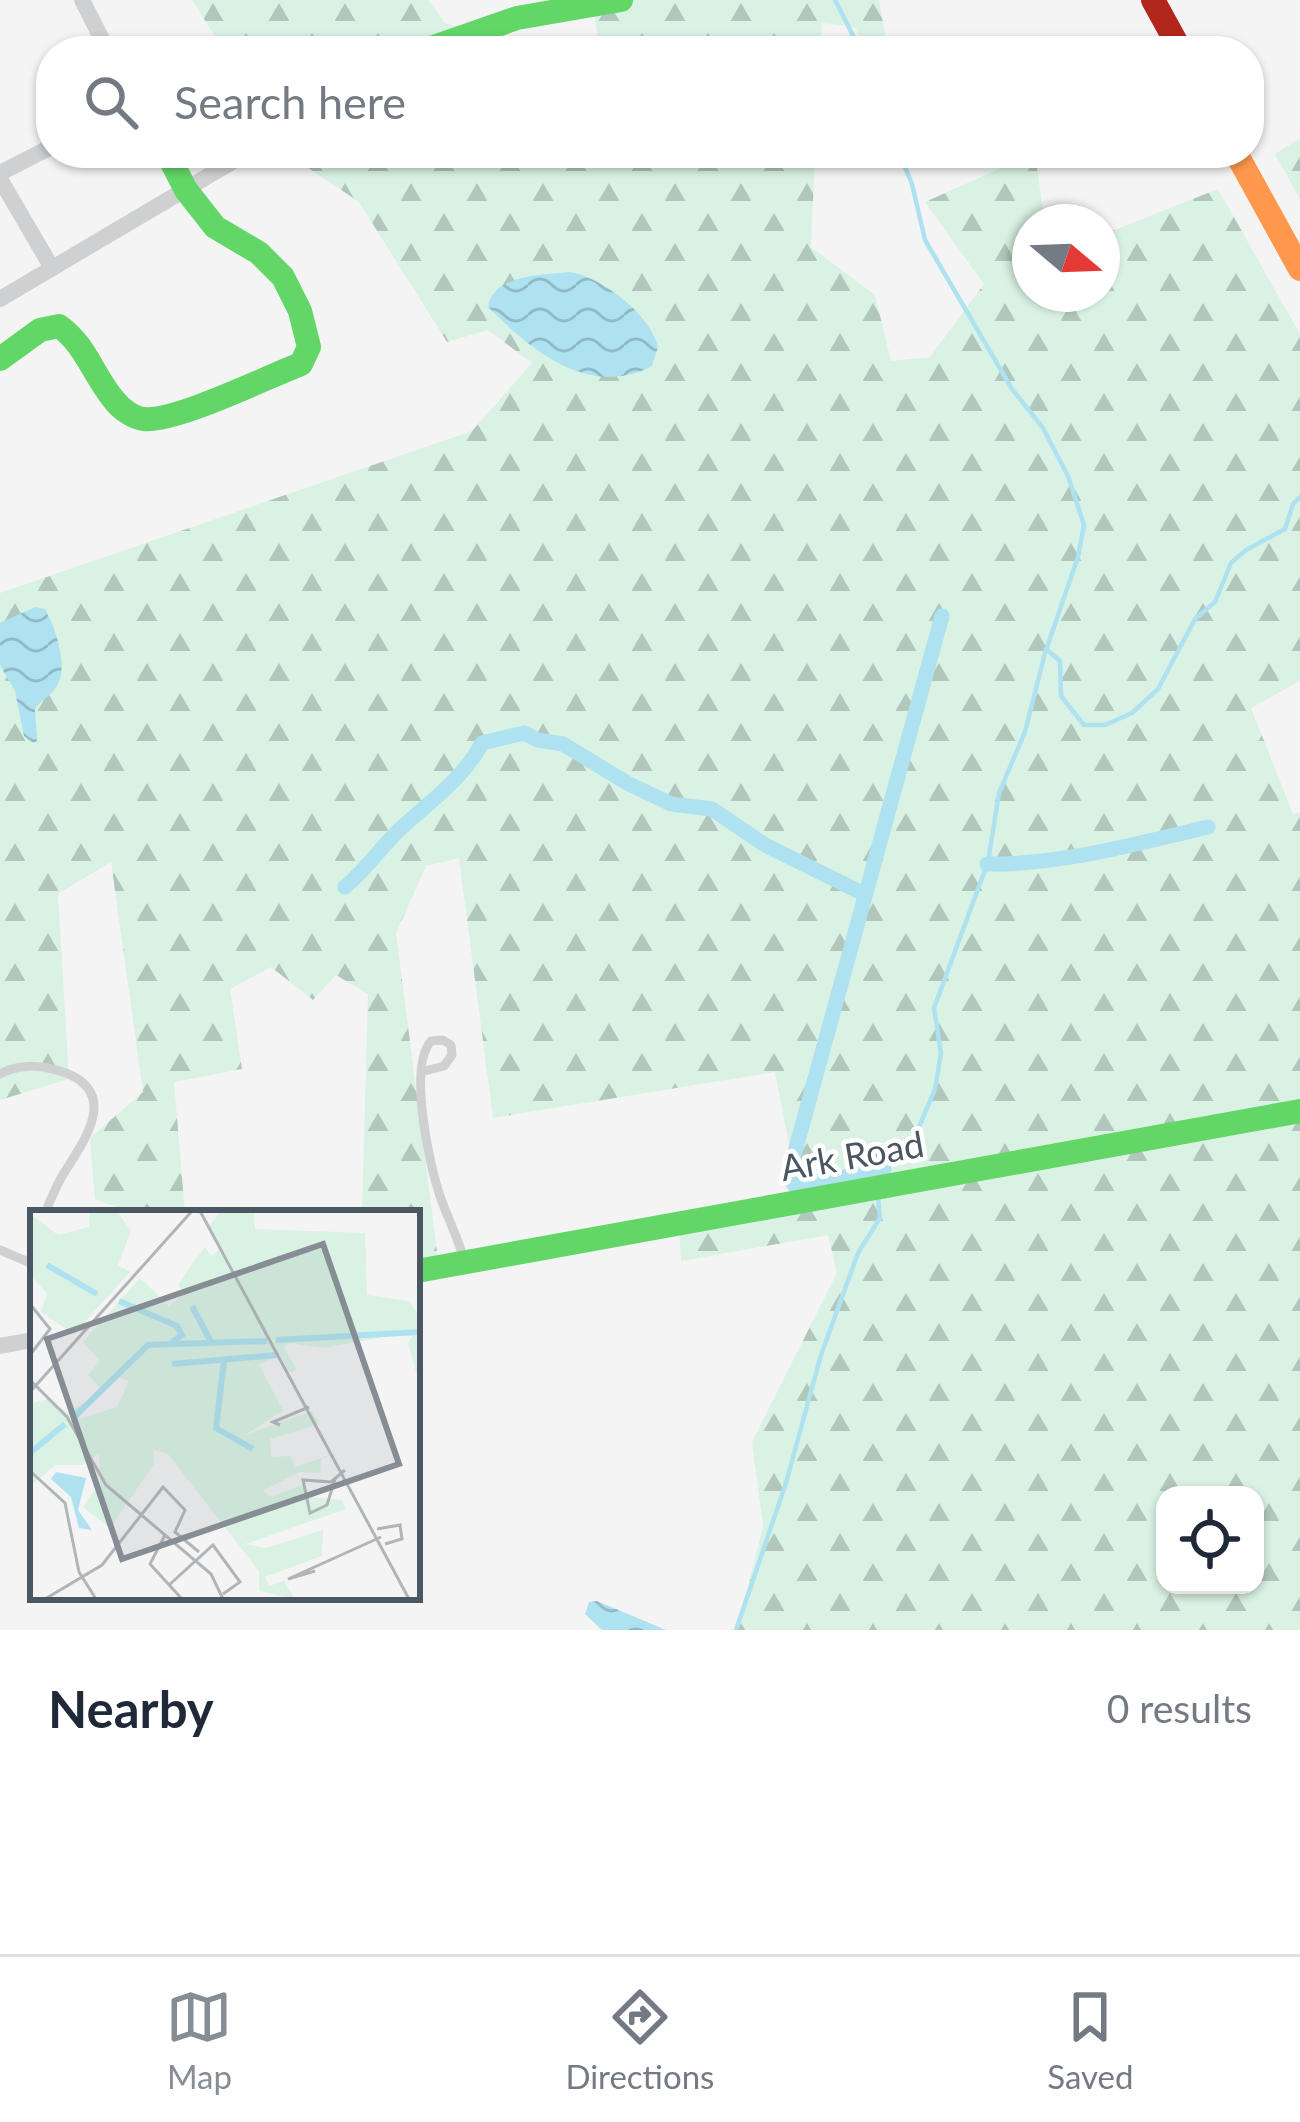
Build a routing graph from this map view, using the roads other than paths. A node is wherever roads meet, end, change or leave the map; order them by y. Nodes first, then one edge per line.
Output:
1 (82, 0) edge
2 (621, 0) edge
3 (1153, 0) edge
4 (100, 36) edge
5 (465, 36) edge
6 (1172, 36) edge
7 (36, 156) edge
8 (175, 168) edge
9 (222, 168) edge
10 (1244, 168) edge
11 (0, 176) edge
12 (186, 190) junction
13 (52, 268) junction
14 (1300, 269) edge
15 (0, 299) edge
16 (0, 359) edge
17 (421, 1072) dead end
18 (0, 1074) edge
19 (1300, 1111) edge
20 (47, 1210) edge
21 (0, 1250) edge
22 (464, 1262) junction
23 (30, 1263) edge
24 (420, 1270) edge
25 (30, 1341) edge
26 (0, 1346) edge

1 - 4 street
2 - 5 street
3 - 6 street
7 - 11 street
8 - 12 street
9 - 12 street
10 - 14 street
11 - 13 street
12 - 13 street
12 - 16 street
13 - 15 street
17 - 22 lane
18 - 20 lane
19 - 22 street, Ark Road
21 - 23 lane
22 - 24 street, Ark Road
25 - 26 street

